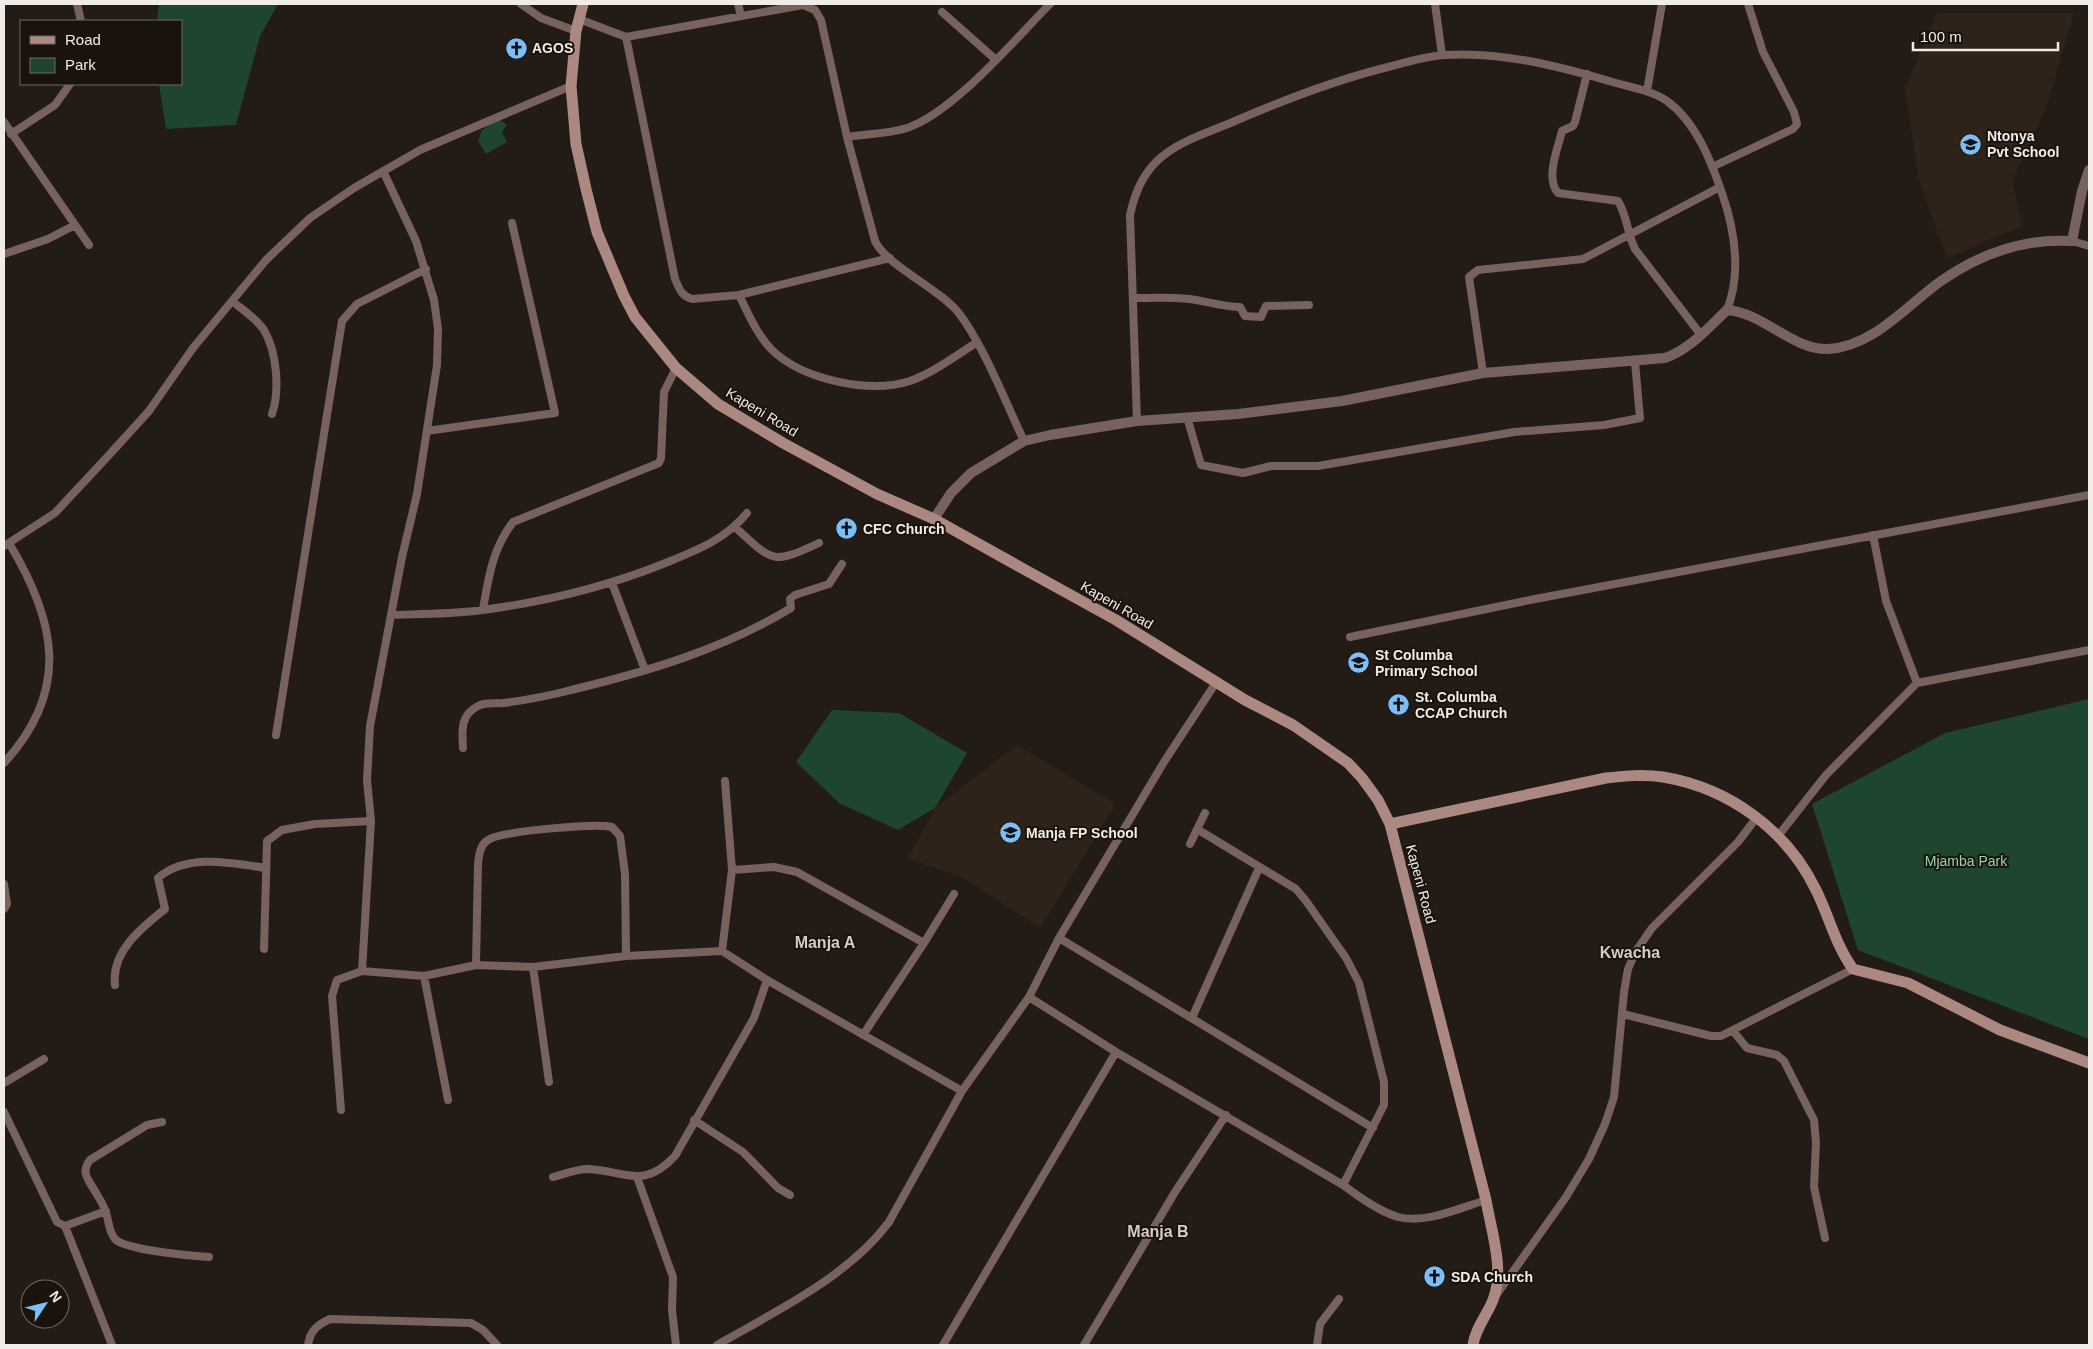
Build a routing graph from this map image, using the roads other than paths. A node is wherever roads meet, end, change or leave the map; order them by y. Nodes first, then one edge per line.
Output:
1 (77, 4) edge
2 (521, 4) edge
3 (583, 4) edge
4 (738, 4) edge
5 (1050, 4) edge
6 (1434, 4) edge
7 (1662, 4) edge
8 (1748, 4) edge
9 (942, 12) dead end
10 (741, 16) junction
11 (579, 19) junction
12 (81, 20) edge
13 (576, 31) junction
14 (626, 37) junction
15 (1442, 55) junction
16 (994, 59) junction
17 (1587, 74) junction
18 (69, 85) edge
19 (570, 86) junction
20 (1646, 91) junction
21 (4, 122) edge
22 (11, 134) junction
23 (847, 137) junction
24 (1712, 167) junction
25 (2089, 170) edge
26 (383, 171) junction
27 (1720, 186) junction
28 (512, 223) dead end
29 (75, 225) junction
30 (1628, 235) junction
31 (2072, 241) junction
32 (89, 245) dead end
33 (2089, 246) edge
34 (4, 254) edge
35 (890, 258) junction
36 (426, 269) junction
37 (738, 295) junction
38 (1134, 298) junction
39 (232, 301) junction
40 (1309, 304) dead end
41 (1726, 310) junction
42 (1701, 335) junction
43 (976, 342) junction
44 (1635, 362) junction
45 (676, 368) junction
46 (1483, 372) junction
47 (272, 414) dead end
48 (1187, 417) junction
49 (1137, 421) junction
50 (427, 430) junction
51 (1024, 441) junction
52 (2089, 495) edge
53 (747, 513) dead end
54 (934, 520) junction
55 (735, 527) junction
56 (1873, 535) junction
57 (819, 543) dead end
58 (6, 545) edge
59 (842, 564) dead end
60 (612, 583) junction
61 (483, 609) junction
62 (391, 615) junction
63 (1350, 637) dead end
64 (2089, 650) edge
65 (645, 670) junction
66 (1217, 681) junction
67 (1917, 683) junction
68 (276, 735) dead end
69 (463, 748) dead end
70 (4, 763) edge
71 (725, 781) dead end
72 (1204, 814) dead end
73 (1757, 817) junction
74 (371, 821) junction
75 (1390, 824) junction
76 (1197, 829) junction
77 (1778, 836) junction
78 (1190, 844) dead end
79 (266, 868) junction
80 (1259, 868) junction
81 (732, 870) junction
82 (4, 884) edge
83 (954, 894) dead end
84 (4, 909) edge
85 (1059, 938) junction
86 (924, 943) junction
87 (264, 949) dead end
88 (722, 951) junction
89 (626, 956) junction
90 (476, 965) junction
91 (533, 967) junction
92 (1852, 969) junction
93 (362, 971) junction
94 (424, 976) junction
95 (767, 980) junction
96 (115, 985) dead end
97 (1029, 997) junction
98 (1623, 1014) junction
99 (1192, 1018) junction
100 (1733, 1031) junction
101 (863, 1035) junction
102 (1116, 1052) junction
103 (44, 1059) dead end
104 (2089, 1063) edge
105 (549, 1082) dead end
106 (4, 1083) edge
107 (962, 1091) junction
108 (448, 1100) dead end
109 (341, 1110) dead end
110 (4, 1112) edge
111 (1226, 1115) junction
112 (694, 1120) junction
113 (162, 1122) dead end
114 (1373, 1128) junction
115 (553, 1177) dead end
116 (637, 1177) junction
117 (1343, 1185) junction
118 (790, 1195) dead end
119 (1486, 1200) junction
120 (106, 1211) junction
121 (65, 1226) junction
122 (1824, 1238) dead end
123 (209, 1257) dead end
124 (1494, 1298) junction
125 (1340, 1299) dead end
126 (112, 1345) edge
127 (308, 1345) edge
128 (497, 1345) edge
129 (676, 1345) edge
130 (717, 1345) edge
131 (943, 1345) edge
132 (1084, 1345) edge
133 (1317, 1345) edge
134 (1473, 1345) edge

1 - 12 street
2 - 13 street
3 - 11 main road, Kapeni Road
4 - 10 street
5 - 16 street
6 - 15 street
7 - 20 street
8 - 24 street
9 - 16 street
10 - 14 street
10 - 23 street
11 - 13 main road, Kapeni Road
11 - 14 street
13 - 19 main road, Kapeni Road
14 - 37 street
15 - 17 street
15 - 38 street
16 - 23 street
17 - 20 street
17 - 30 street
18 - 22 street
19 - 26 street
19 - 45 main road, Kapeni Road
20 - 24 street
21 - 22 street
22 - 29 street
23 - 35 street
24 - 27 street
25 - 31 street
26 - 36 street
26 - 39 street
27 - 30 street
27 - 41 street
28 - 50 street
29 - 32 street
29 - 34 street
30 - 42 street
30 - 46 street
31 - 33 street
31 - 41 street
35 - 37 street
35 - 43 street
36 - 50 street
36 - 68 street
37 - 43 street
38 - 40 street
38 - 49 street
39 - 47 street
39 - 58 street
41 - 42 street
42 - 44 street
43 - 51 street
44 - 46 street
44 - 48 street
45 - 54 main road, Kapeni Road
45 - 61 street
46 - 48 street
48 - 49 street
49 - 51 street
50 - 62 street
51 - 54 street
52 - 56 street
53 - 55 street
54 - 66 main road, Kapeni Road
55 - 57 street
55 - 60 street
56 - 63 street
56 - 67 street
58 - 70 street
59 - 65 street
60 - 61 street
60 - 65 street
61 - 62 street
62 - 74 street
64 - 67 street
65 - 69 street
66 - 75 main road, Kapeni Road
66 - 85 street
67 - 77 street
71 - 81 street
72 - 76 street
73 - 75 main road
73 - 77 main road
73 - 98 street
74 - 79 street
74 - 93 street
75 - 119 main road, Kapeni Road
76 - 78 street
76 - 80 street
77 - 92 main road
79 - 87 street
79 - 96 street
80 - 99 street
80 - 114 street
81 - 86 street
81 - 88 street
82 - 84 street
83 - 86 street
85 - 97 street
85 - 99 street
86 - 101 street
88 - 89 street
88 - 95 street
89 - 90 street
89 - 91 street
90 - 91 street
90 - 94 street
91 - 105 street
92 - 100 street
92 - 104 main road
93 - 94 street
93 - 109 street
94 - 108 street
95 - 101 street
95 - 112 street
97 - 102 street
97 - 107 street
98 - 100 street
98 - 124 street
99 - 114 street
100 - 122 street
101 - 107 street
102 - 111 street
102 - 131 street
103 - 106 street
107 - 130 street
110 - 121 street
111 - 117 street
111 - 132 street
112 - 116 street
112 - 118 street
113 - 120 street
114 - 117 street
115 - 116 street
116 - 129 street
117 - 119 street
119 - 124 main road, Kapeni Road
120 - 121 street
120 - 123 street
121 - 126 street
124 - 134 main road, Kapeni Road
125 - 133 street
127 - 128 street

